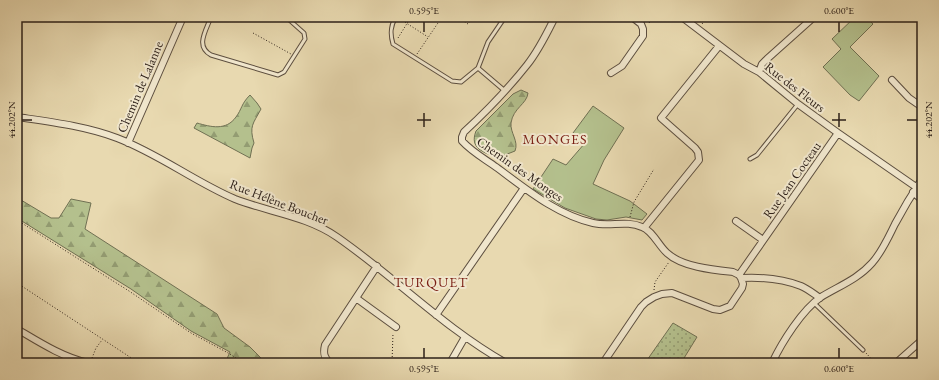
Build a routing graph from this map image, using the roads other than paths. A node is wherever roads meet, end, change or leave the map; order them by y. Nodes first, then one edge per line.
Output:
1 (183, 17) edge
2 (211, 17) edge
3 (286, 17) edge
4 (396, 17) edge
5 (505, 17) edge
6 (555, 17) edge
7 (632, 17) edge
8 (682, 17) edge
9 (814, 17) edge
10 (719, 46) junction
11 (478, 68) junction
12 (611, 72) dead end
13 (760, 72) junction
14 (892, 80) dead end
15 (505, 91) junction
16 (798, 104) junction
17 (922, 107) edge
18 (17, 117) edge
19 (838, 134) junction
20 (128, 143) junction
21 (750, 159) dead end
22 (922, 180) edge
23 (524, 188) junction
24 (915, 190) junction
25 (922, 200) edge
26 (736, 220) dead end
27 (644, 228) junction
28 (763, 240) junction
29 (376, 266) junction
30 (740, 277) junction
31 (356, 298) junction
32 (820, 298) junction
33 (814, 303) junction
34 (436, 315) junction
35 (396, 327) road end
36 (17, 329) edge
37 (465, 337) junction
38 (922, 340) edge
39 (862, 350) road end
40 (90, 361) edge
41 (81, 362) edge
42 (330, 363) edge
43 (450, 363) edge
44 (506, 363) edge
45 (603, 363) edge
46 (772, 363) edge
47 (896, 363) edge

1 - 20 street, Chemin de Lalanne
2 - 3 lane
4 - 11 lane
5 - 11 lane
6 - 15 street, Chemin des Monges
7 - 12 street
8 - 10 street, Rue des Fleurs
9 - 13 street
10 - 13 street, Rue des Fleurs
10 - 27 street
11 - 15 lane
13 - 16 street, Rue des Fleurs
14 - 17 street
15 - 23 street, Chemin des Monges
16 - 19 street, Rue des Fleurs
16 - 21 lane
18 - 20 street, Rue Hélène Boucher
19 - 24 street, Rue des Fleurs
19 - 28 street, Rue Jean Cocteau
20 - 29 street, Rue Hélène Boucher
22 - 24 street
23 - 27 street, Chemin des Monges
23 - 34 street
24 - 25 street, Rue des Fleurs
24 - 32 street
26 - 28 street
27 - 30 street, Chemin des Monges
28 - 30 street, Rue Jean Cocteau
29 - 31 street
29 - 34 street, Rue Hélène Boucher
30 - 32 street, Chemin des Monges
30 - 45 street
31 - 35 street
31 - 42 street
32 - 33 street
33 - 39 lane
33 - 46 street
34 - 37 street, Rue Hélène Boucher
36 - 41 street
37 - 43 street
37 - 44 street, Rue Hélène Boucher
38 - 47 street
40 - 41 street

